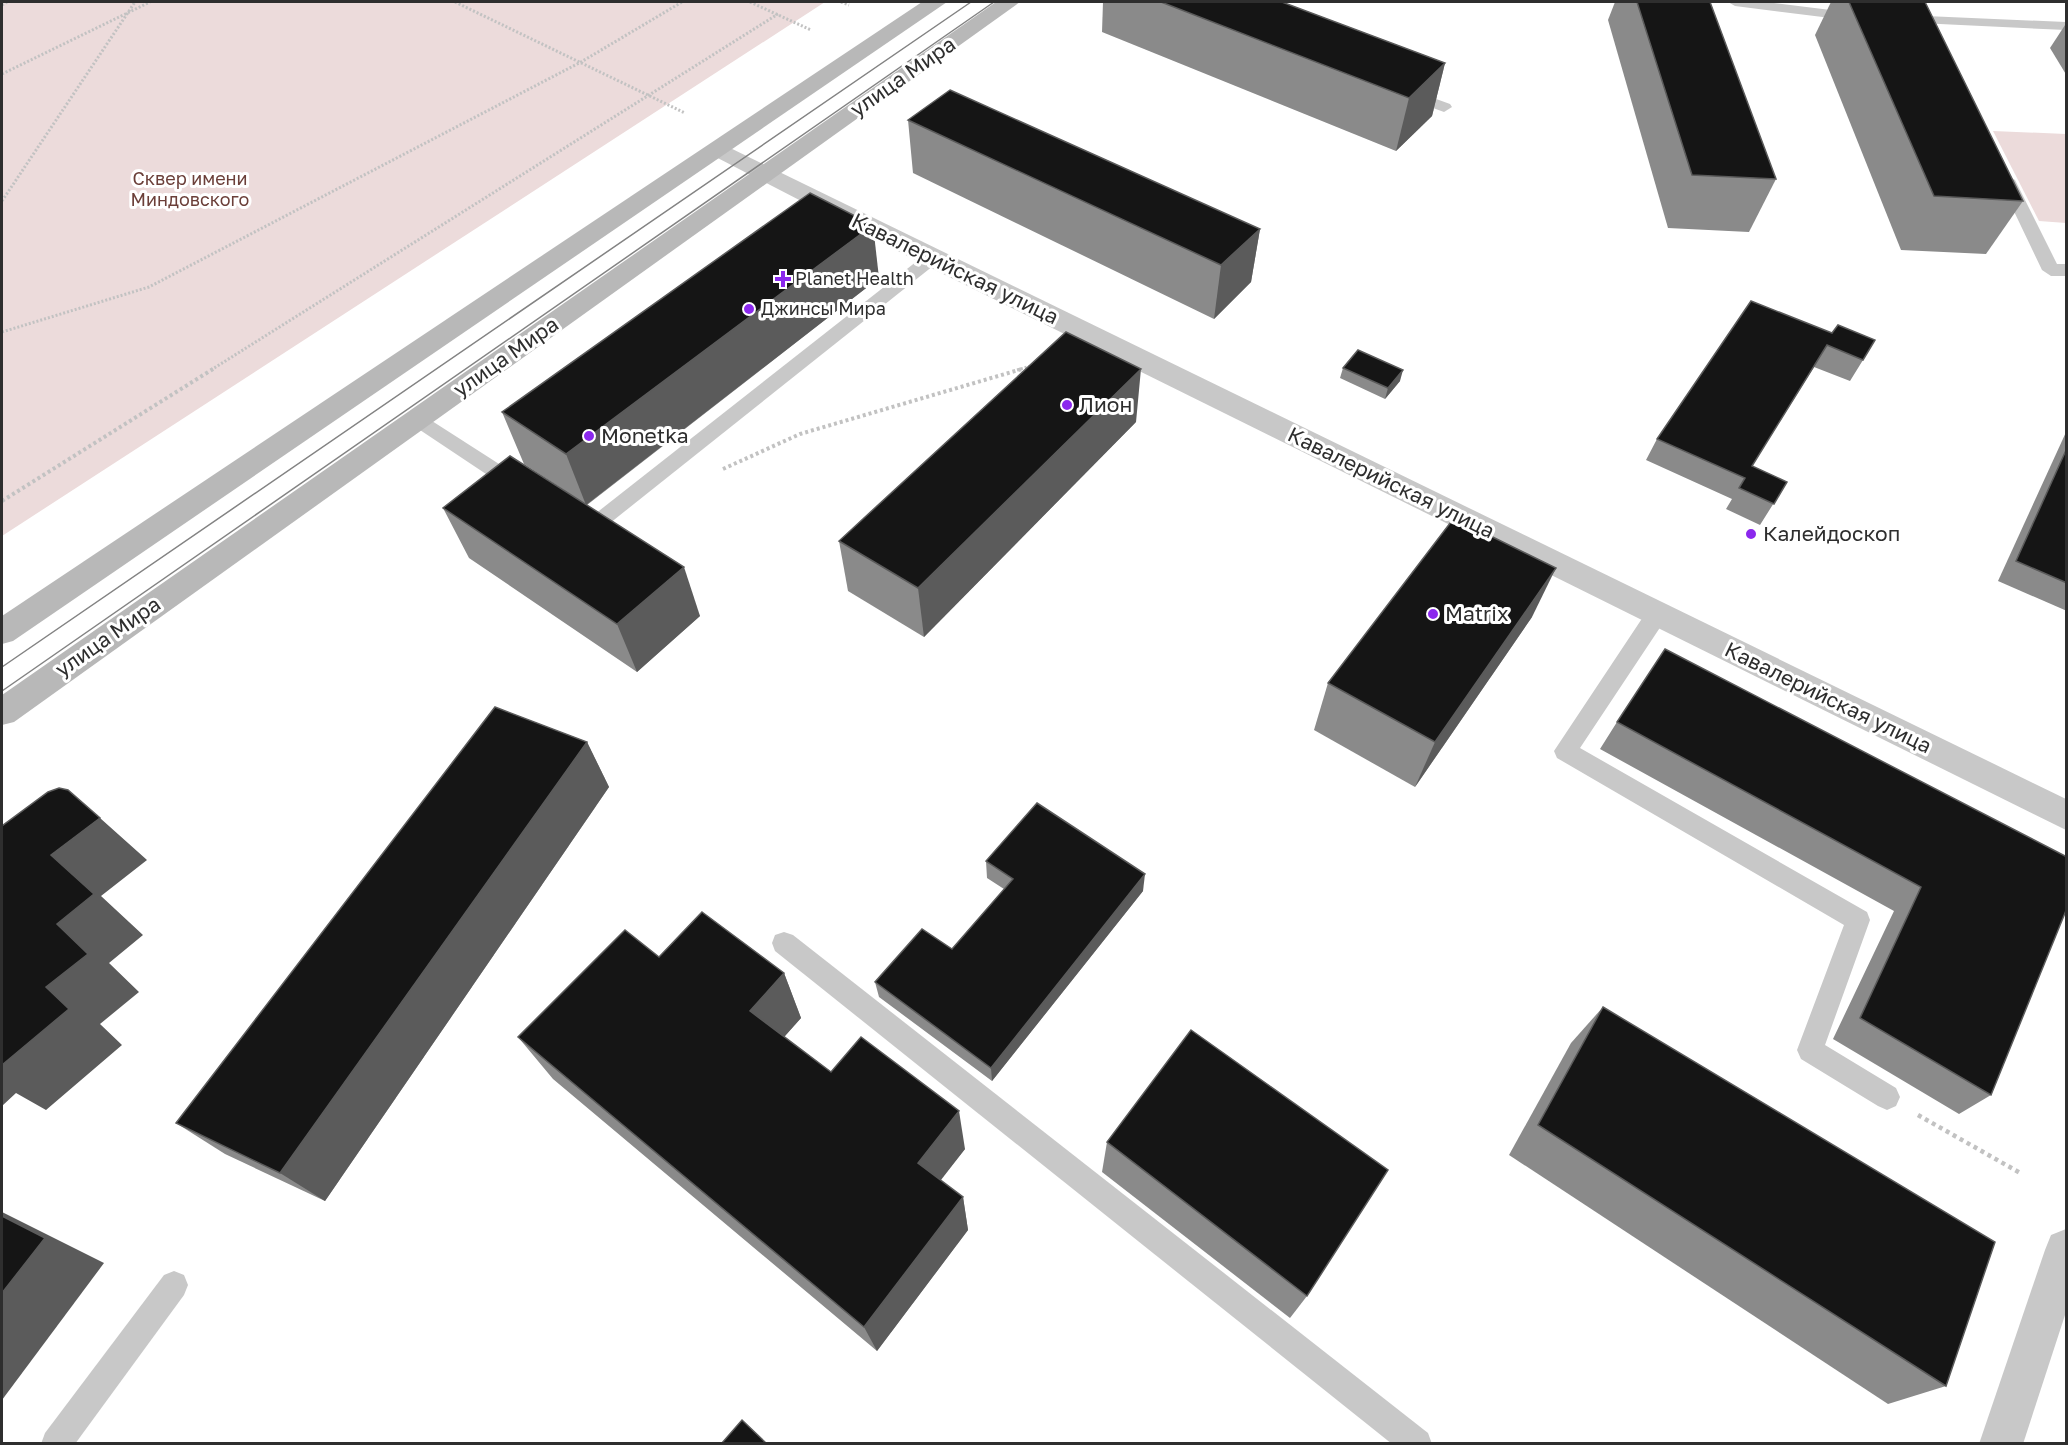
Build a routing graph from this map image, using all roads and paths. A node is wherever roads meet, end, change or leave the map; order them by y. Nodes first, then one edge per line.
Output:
1 (8, 2) edge
2 (135, 2) edge
3 (150, 2) edge
4 (455, 2) edge
5 (682, 2) edge
6 (750, 2) edge
7 (841, 2) edge
8 (936, 2) edge
9 (1010, 2) edge
10 (1735, 2) edge
11 (2, 5) edge
12 (849, 5) dead end
13 (129, 12) junction
14 (778, 14) junction
15 (1927, 20) junction
16 (2067, 26) edge
17 (811, 30) dead end
18 (1937, 41) edge
19 (581, 62) junction
20 (2, 74) edge
21 (1388, 87) edge
22 (649, 94) junction
23 (1444, 107) dead end
24 (685, 113) dead end
25 (718, 149) junction
26 (2000, 166) edge
27 (767, 174) junction
28 (2, 201) edge
29 (932, 258) junction
30 (2067, 270) edge
31 (2, 332) edge
32 (1042, 363) edge
33 (418, 420) junction
34 (716, 472) dead end
35 (532, 494) edge
36 (2, 501) edge
37 (570, 518) edge
38 (588, 530) junction
39 (608, 543) edge
40 (1657, 614) junction
41 (2, 632) edge
42 (2, 712) edge
43 (2067, 815) edge
44 (784, 943) dead end
45 (1887, 1097) joint
46 (2022, 1174) dead end
47 (2067, 1250) edge
48 (174, 1285) dead end
49 (56, 1443) edge
50 (1417, 1443) edge
51 (2001, 1443) edge

1 - 11 path
2 - 13 path
3 - 13 path
4 - 19 path
5 - 19 path
6 - 14 path
7 - 12 path
8 - 25 main road, улица Мира
9 - 27 main road, улица Мира
10 - 15 lane
13 - 20 path
13 - 28 path
14 - 17 path
14 - 22 path
15 - 16 lane
15 - 18 lane
19 - 22 path
19 - 31 path
21 - 23 lane
22 - 24 path
22 - 36 path
25 - 27 street, Кавалерийская улица
25 - 41 main road, улица Мира
26 - 30 lane
27 - 29 street, Кавалерийская улица
27 - 33 main road, улица Мира
29 - 38 lane
29 - 40 street, Кавалерийская улица
32 - 34 path
33 - 35 lane
33 - 42 main road, улица Мира
37 - 38 lane
38 - 39 lane
40 - 43 street, Кавалерийская улица
40 - 45 lane
44 - 50 lane
45 - 46 path
47 - 51 street
48 - 49 lane

